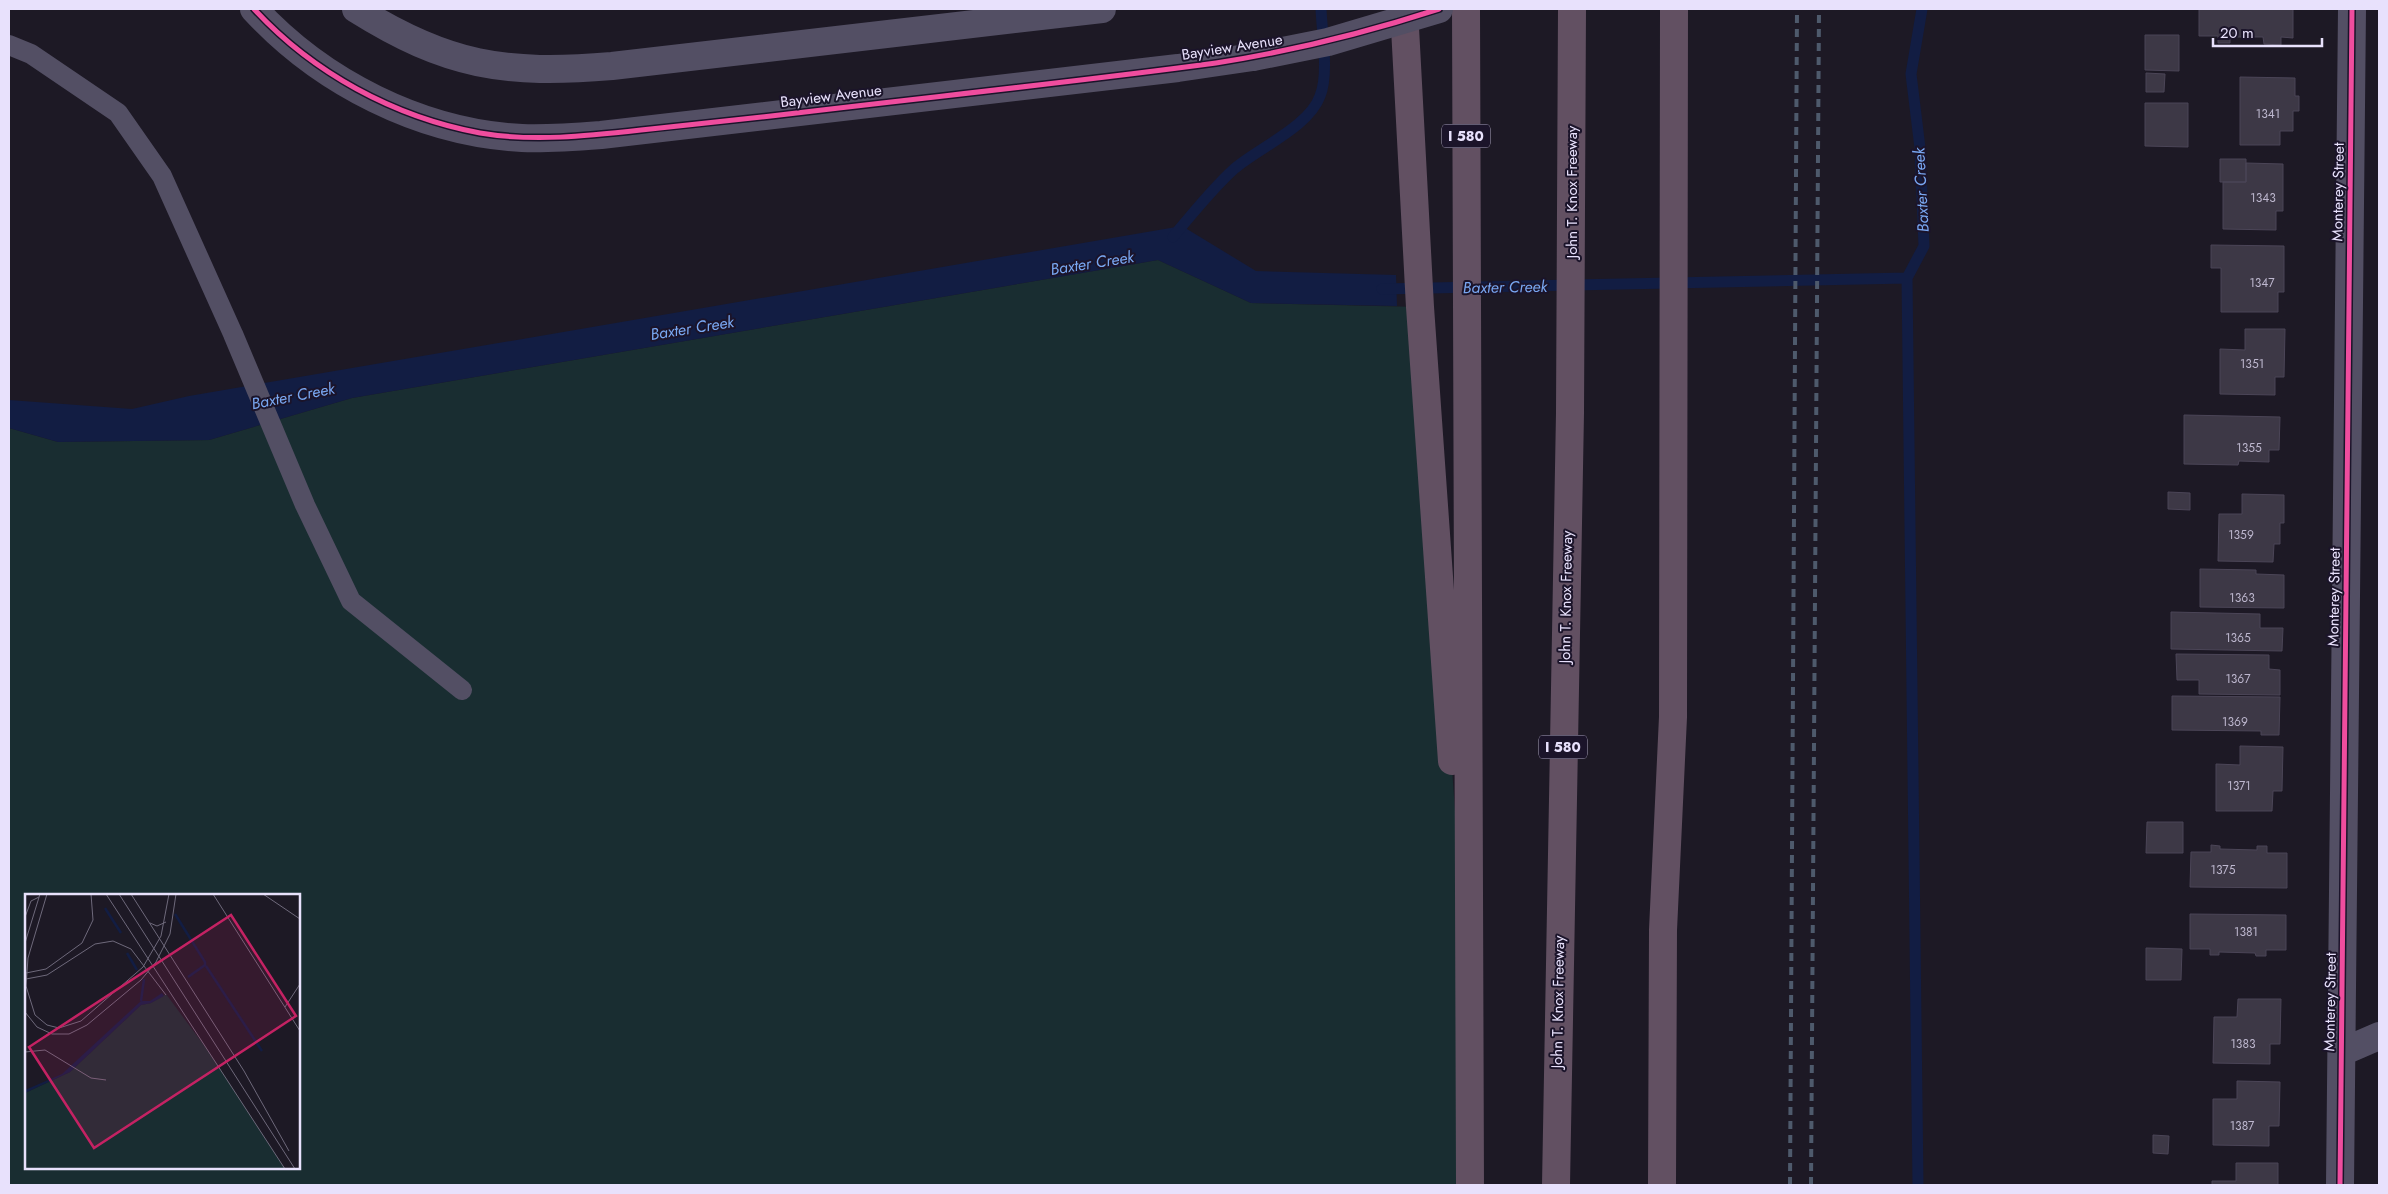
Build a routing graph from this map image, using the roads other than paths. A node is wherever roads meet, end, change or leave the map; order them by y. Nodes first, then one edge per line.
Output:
1 (254, 9) edge
2 (356, 9) edge
3 (1102, 9) edge
4 (1404, 9) edge
5 (1439, 9) edge
6 (1466, 9) edge
7 (1572, 9) edge
8 (1674, 9) edge
9 (2352, 9) edge
10 (9, 45) edge
11 (462, 690) dead end
12 (1469, 1013) junction
13 (2379, 1036) edge
14 (2342, 1052) junction
15 (1470, 1185) edge
16 (1556, 1185) edge
17 (1662, 1185) edge
18 (2340, 1185) edge

1 - 5 street, Bayview Avenue, bridge
2 - 3 street
4 - 12 highway
6 - 12 highway, I 580
7 - 16 highway, John T. Knox Freeway / I 580
8 - 17 highway
9 - 14 street, Monterey Street
10 - 11 lane
12 - 15 highway, I 580
13 - 14 street
14 - 18 street, Monterey Street

